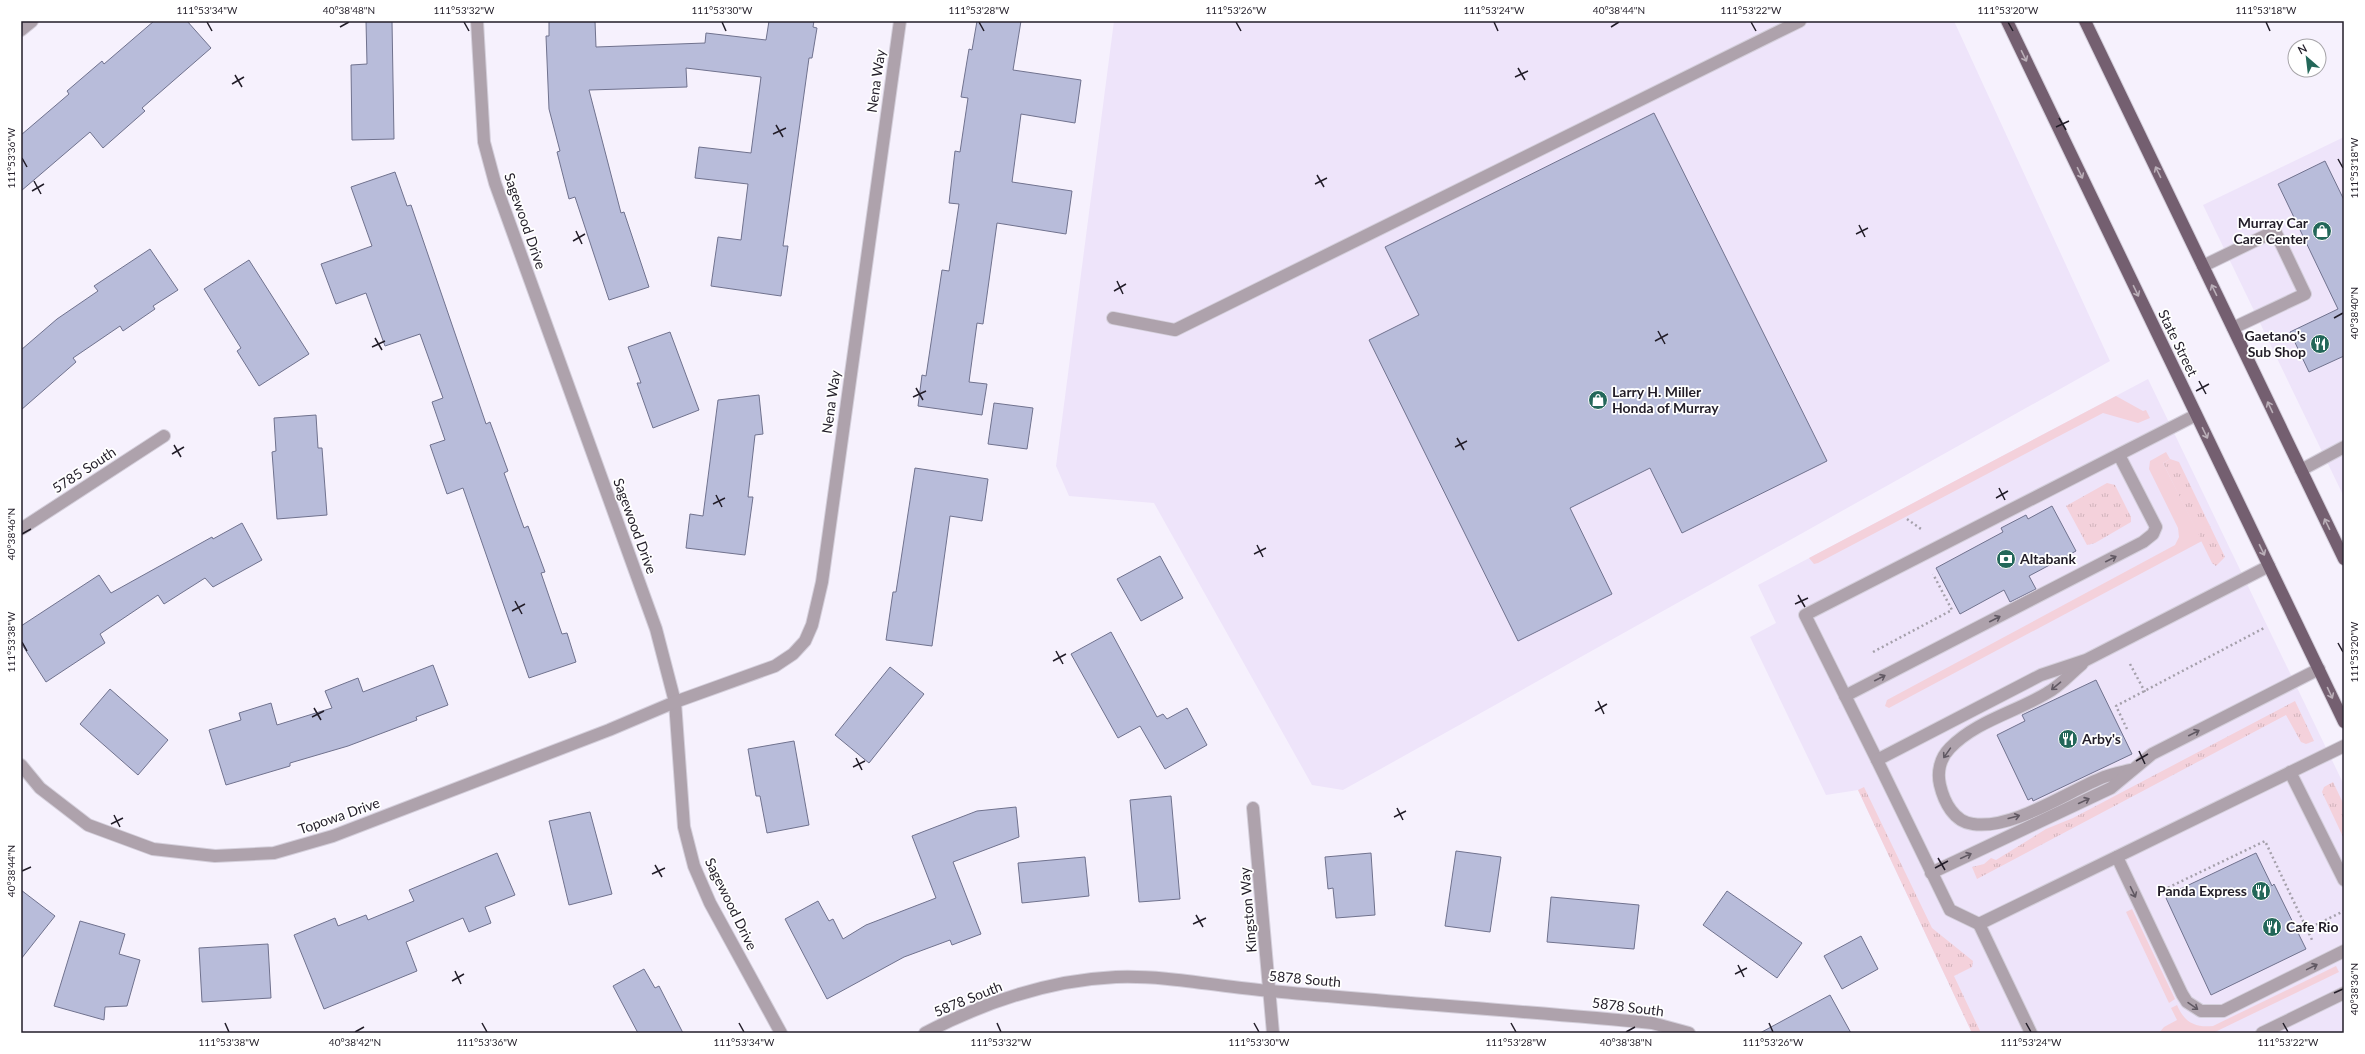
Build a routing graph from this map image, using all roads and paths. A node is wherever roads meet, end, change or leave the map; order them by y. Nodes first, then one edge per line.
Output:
1 (32, 21) edge
2 (478, 21) edge
3 (900, 21) edge
4 (1800, 21) edge
5 (2007, 21) edge
6 (2085, 21) edge
7 (21, 30) edge
8 (2203, 266) junction
9 (1113, 318) dead end
10 (2233, 328) junction
11 (2196, 415) junction
12 (164, 436) dead end
13 (2344, 448) edge
14 (2119, 455) junction
15 (2301, 470) junction
16 (21, 529) edge
17 (2344, 559) edge
18 (2269, 566) junction
19 (1930, 569) dead end
20 (2264, 628) dead end
21 (2120, 643) junction
22 (1873, 652) dead end
23 (2086, 660) junction
24 (2319, 668) junction
25 (2145, 692) junction
26 (1845, 696) junction
27 (675, 702) junction
28 (2344, 722) edge
29 (2127, 728) dead end
30 (2344, 746) edge
31 (1877, 760) junction
32 (21, 765) edge
33 (2134, 769) junction
34 (2290, 772) junction
35 (1253, 808) dead end
36 (2117, 856) junction
37 (1931, 873) junction
38 (2344, 880) edge
39 (2159, 892) dead end
40 (2344, 911) edge
41 (1980, 924) junction
42 (2307, 929) junction
43 (2317, 949) dead end
44 (2344, 951) edge
45 (1270, 991) junction
46 (2344, 993) edge
47 (781, 1033) edge
48 (925, 1033) edge
49 (1273, 1033) edge
50 (1690, 1033) edge
51 (2031, 1033) edge
52 (2262, 1033) edge

1 - 7 street
2 - 27 street, Sagewood Drive
3 - 27 street, Nena Way
4 - 9 street
5 -> 11 main road, State Street
8 -> 6 main road
10 -> 8 main road
8 - 10 street
15 -> 10 main road
11 - 14 street
11 -> 18 main road, State Street
12 - 16 street, 5785 South
13 - 15 street
26 -> 14 street
14 - 26 street
17 -> 15 main road
18 - 21 street
18 - 24 main road, State Street
19 - 22 path
20 - 25 path
21 - 23 street
21 - 25 path
23 - 31 street
23 -> 33 street
24 -> 28 main road, State Street
33 -> 24 street
25 - 29 path
26 - 31 street
27 - 32 street, Topowa Drive
27 - 47 street, Sagewood Drive
30 - 34 street
31 - 37 street
37 -> 33 street
34 - 36 street
34 - 38 street
35 - 45 street, Kingston Way
36 - 41 street
36 -> 44 street
37 - 41 street
39 - 42 path
40 - 42 path
41 - 51 street
42 - 43 path
45 - 48 street, 5878 South
45 - 49 street, Kingston Way
45 - 50 street, 5878 South
46 - 52 street

